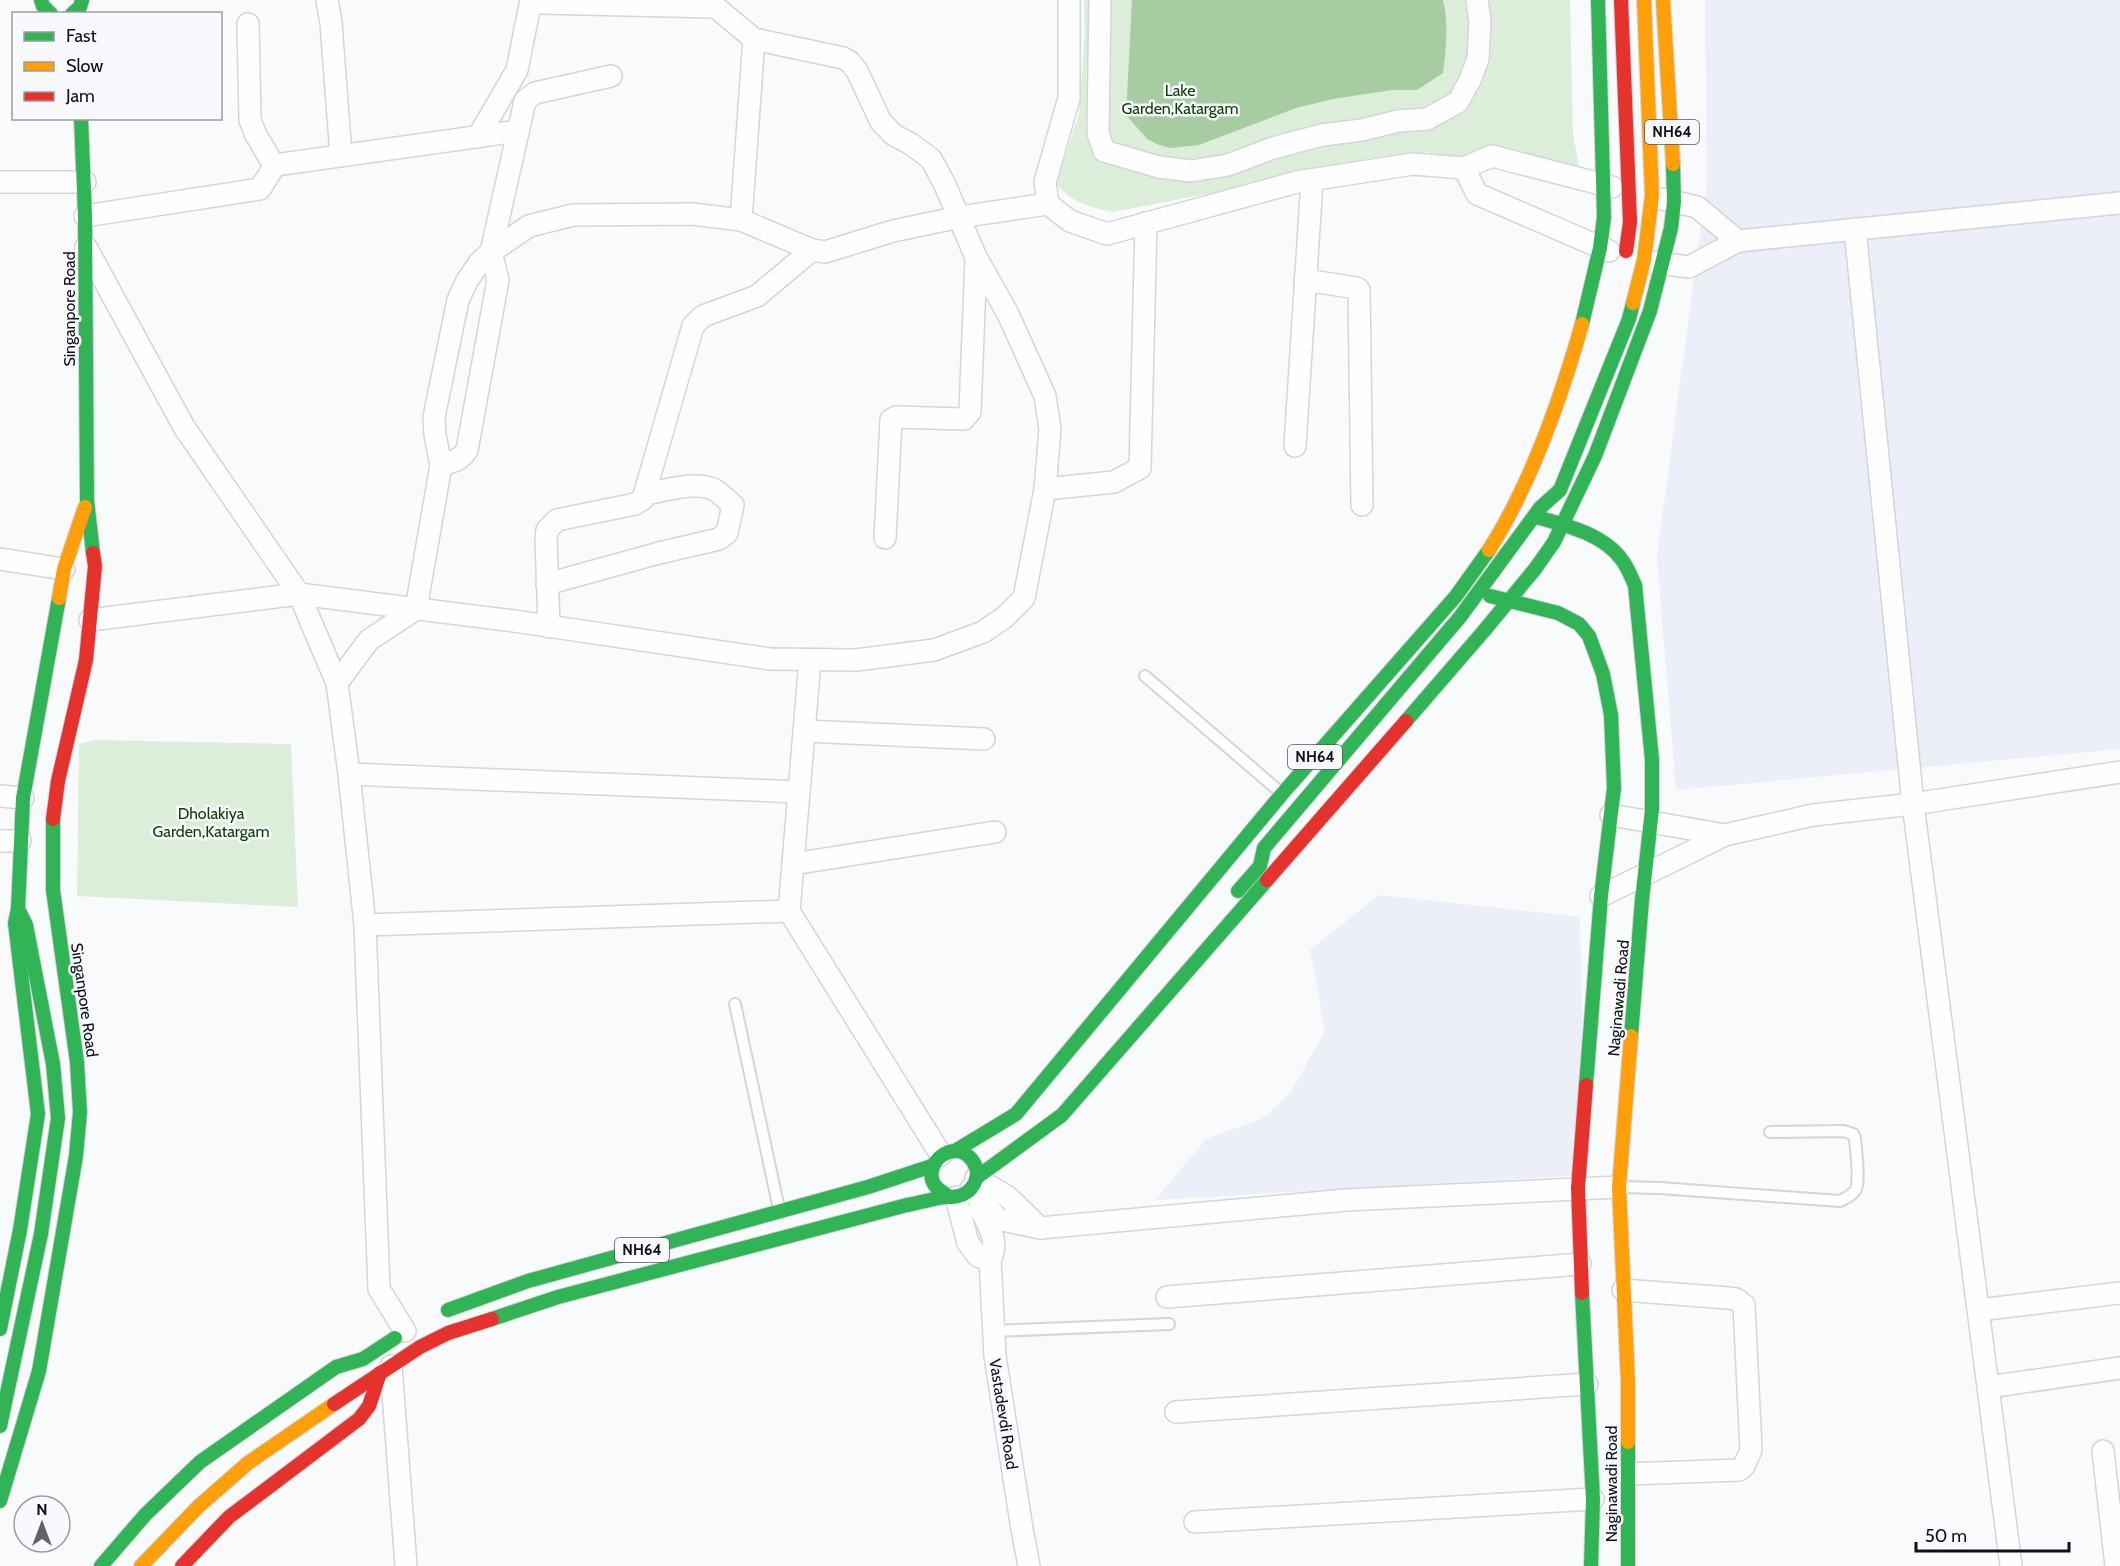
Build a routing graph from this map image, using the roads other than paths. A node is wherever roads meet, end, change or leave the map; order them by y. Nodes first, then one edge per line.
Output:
1 (40, 0) edge
2 (327, 0) edge
3 (1069, 0) edge
4 (1100, 0) edge
5 (1477, 0) edge
6 (1598, 0) edge
7 (1621, 0) edge
8 (1644, 0) edge
9 (1663, 0) edge
10 (536, 2) edge
11 (711, 4) edge
12 (49, 12) edge
13 (248, 24) dead end
14 (754, 39) junction
15 (611, 76) dead end
16 (81, 120) edge
17 (518, 131) junction
18 (477, 137) junction
19 (341, 155) junction
20 (274, 166) junction
21 (1464, 168) junction
22 (1312, 180) junction
23 (0, 182) edge
24 (85, 182) junction
25 (1604, 185) junction
26 (1629, 191) junction
27 (1652, 196) junction
28 (1674, 202) junction
29 (2120, 202) edge
30 (1048, 204) junction
31 (85, 216) junction
32 (960, 217) junction
33 (741, 220) junction
34 (1146, 223) junction
35 (1855, 229) junction
36 (1738, 241) junction
37 (86, 246) junction
38 (1600, 248) junction
39 (812, 250) junction
40 (491, 252) junction
41 (976, 256) junction
42 (1638, 261) junction
43 (1305, 280) junction
44 (1295, 446) dead end
45 (441, 465) junction
46 (1545, 488) dead end
47 (1045, 489) junction
48 (645, 494) junction
49 (87, 500) junction
50 (1362, 505) dead end
51 (1512, 510) junction
52 (1537, 513) junction
53 (1563, 524) junction
54 (885, 538) dead end
55 (0, 559) edge
56 (63, 569) junction
57 (547, 584) junction
58 (1462, 588) junction
59 (1479, 593) junction
60 (299, 594) junction
61 (1508, 601) junction
62 (416, 609) junction
63 (90, 620) junction
64 (549, 627) junction
65 (810, 660) junction
66 (1145, 676) dead end
67 (337, 683) junction
68 (804, 731) junction
69 (984, 739) dead end
70 (2120, 772) edge
71 (349, 774) junction
72 (799, 792) junction
73 (1282, 794) junction
74 (0, 796) edge
75 (23, 798) junction
76 (1913, 804) junction
77 (1611, 814) junction
78 (1651, 820) junction
79 (995, 832) dead end
80 (1725, 835) junction
81 (10, 841) edge
82 (1264, 848) junction
83 (793, 864) junction
84 (1645, 874) junction
85 (1601, 896) junction
86 (1229, 902) dead end
87 (18, 909) junction
88 (789, 911) junction
89 (364, 926) junction
90 (8, 941) edge
91 (735, 1004) dead end
92 (1136, 1009) dead end
93 (1016, 1114) junction
94 (1770, 1132) dead end
95 (1027, 1140) junction
96 (943, 1157) junction
97 (1619, 1187) junction
98 (1578, 1188) junction
99 (963, 1190) junction
100 (780, 1212) junction
101 (1580, 1264) junction
102 (1623, 1290) junction
103 (2120, 1293) edge
104 (1167, 1297) dead end
105 (1979, 1310) junction
106 (431, 1317) dead end
107 (1169, 1324) dead end
108 (0, 1329) edge
109 (410, 1329) joint
110 (994, 1331) junction
111 (363, 1359) junction
112 (2120, 1368) edge
113 (386, 1370) junction
114 (1587, 1384) junction
115 (1989, 1388) junction
116 (1176, 1412) dead end
117 (0, 1426) edge
118 (2103, 1451) dead end
119 (1627, 1474) junction
120 (1593, 1499) junction
121 (0, 1501) edge
122 (1195, 1522) dead end
123 (101, 1566) edge
124 (119, 1566) edge
125 (141, 1566) edge
126 (182, 1566) edge
127 (406, 1566) edge
128 (1029, 1566) edge
129 (1591, 1566) edge
130 (1628, 1566) edge
131 (2011, 1566) edge
132 (2116, 1566) edge

1 - 12 main road
2 - 19 street
3 - 30 street
4 - 5 street
6 - 25 main road, NH64
7 - 26 main road
8 - 27 main road
9 - 28 main road, NH64
10 - 11 street
10 - 18 street
11 - 14 street
13 - 20 street
14 - 32 street
14 - 33 street
15 - 17 street
16 - 24 main road, Singanpore Road
17 - 18 street
17 - 40 street
18 - 19 street
19 - 20 street
20 - 31 street
21 - 22 street
21 - 25 street
21 - 38 street
22 - 34 street
22 - 43 street
23 - 24 street
24 - 31 main road, Singanpore Road
25 - 26 street
25 - 38 main road, NH64
26 - 27 street
26 - 42 main road
27 - 28 street
27 - 42 main road
28 - 36 street
28 - 42 main road, NH64
29 - 35 street
30 - 32 street
30 - 34 street
31 - 37 main road, Singanpore Road
32 - 39 street
32 - 41 street
33 - 39 street
33 - 40 street
34 - 47 street
35 - 36 street
35 - 76 street
36 - 42 street
37 - 49 main road, Singanpore Road
37 - 60 street
38 - 42 street
38 - 51 main road, NH64
39 - 48 street
40 - 45 street
40 - 45 street
41 - 47 street
41 - 54 street
42 - 52 main road
42 - 53 main road, NH64
43 - 44 street
43 - 50 street
45 - 62 street
46 - 52 main road
47 - 65 street
48 - 57 street
48 - 57 street
49 - 56 main road, Singanpore Road
49 - 63 main road, Singanpore Road
51 - 52 main road, Naginawadi Road
51 - 58 main road, NH64
52 - 53 main road, Naginawadi Road
52 - 59 main road
53 - 61 main road, NH64
53 - 78 main road, Naginawadi Road
55 - 56 street
56 - 75 main road, Singanpore Road
57 - 64 street
58 - 59 main road, Naginawadi Road
58 - 73 main road, NH64
59 - 61 main road, Naginawadi Road
59 - 82 main road
60 - 62 street
60 - 63 street
60 - 67 street
61 - 77 main road, Naginawadi Road
61 - 95 main road, NH64
62 - 64 street
62 - 67 street
63 - 121 main road, Singanpore Road
64 - 65 street
65 - 68 street
66 - 73 lane
67 - 71 street
68 - 69 street
68 - 72 street
70 - 76 street
71 - 72 street
71 - 89 street
72 - 83 street
73 - 93 main road, NH64
74 - 75 street
75 - 81 main road, Singanpore Road
76 - 80 street
76 - 105 street
77 - 78 street
77 - 85 main road, Naginawadi Road
78 - 80 street
78 - 84 main road, Naginawadi Road
79 - 83 street
80 - 84 street
81 - 87 main road, Singanpore Road
82 - 86 main road
82 - 93 main road
83 - 88 street
84 - 85 street
84 - 97 main road, Naginawadi Road
85 - 98 main road, Naginawadi Road
87 - 90 main road, Singanpore Road
87 - 117 main road
88 - 89 street
88 - 96 street
89 - 109 street
90 - 108 main road, Singanpore Road
91 - 100 lane
92 - 95 main road
93 - 96 main road, NH64
94 - 97 lane
95 - 99 main road, NH64
96 - 99 main road
96 - 99 main road
96 - 100 main road, NH64
97 - 98 street
97 - 102 main road, Naginawadi Road
98 - 99 street
98 - 101 main road, Naginawadi Road
99 - 110 street, Vastadevdi Road
99 - 113 main road, NH64
100 - 106 main road, NH64
101 - 104 street
101 - 114 main road, Naginawadi Road
102 - 119 main road, Naginawadi Road
102 - 119 street
103 - 105 street
105 - 115 street
107 - 110 lane
109 - 111 main road
110 - 128 street, Vastadevdi Road
111 - 123 main road
111 - 124 main road
112 - 115 street
113 - 125 main road, NH64
113 - 126 main road
113 - 127 street
114 - 116 street
114 - 120 main road, Naginawadi Road
115 - 131 street
118 - 132 street
119 - 130 main road, Naginawadi Road
120 - 122 street
120 - 129 main road, Naginawadi Road

